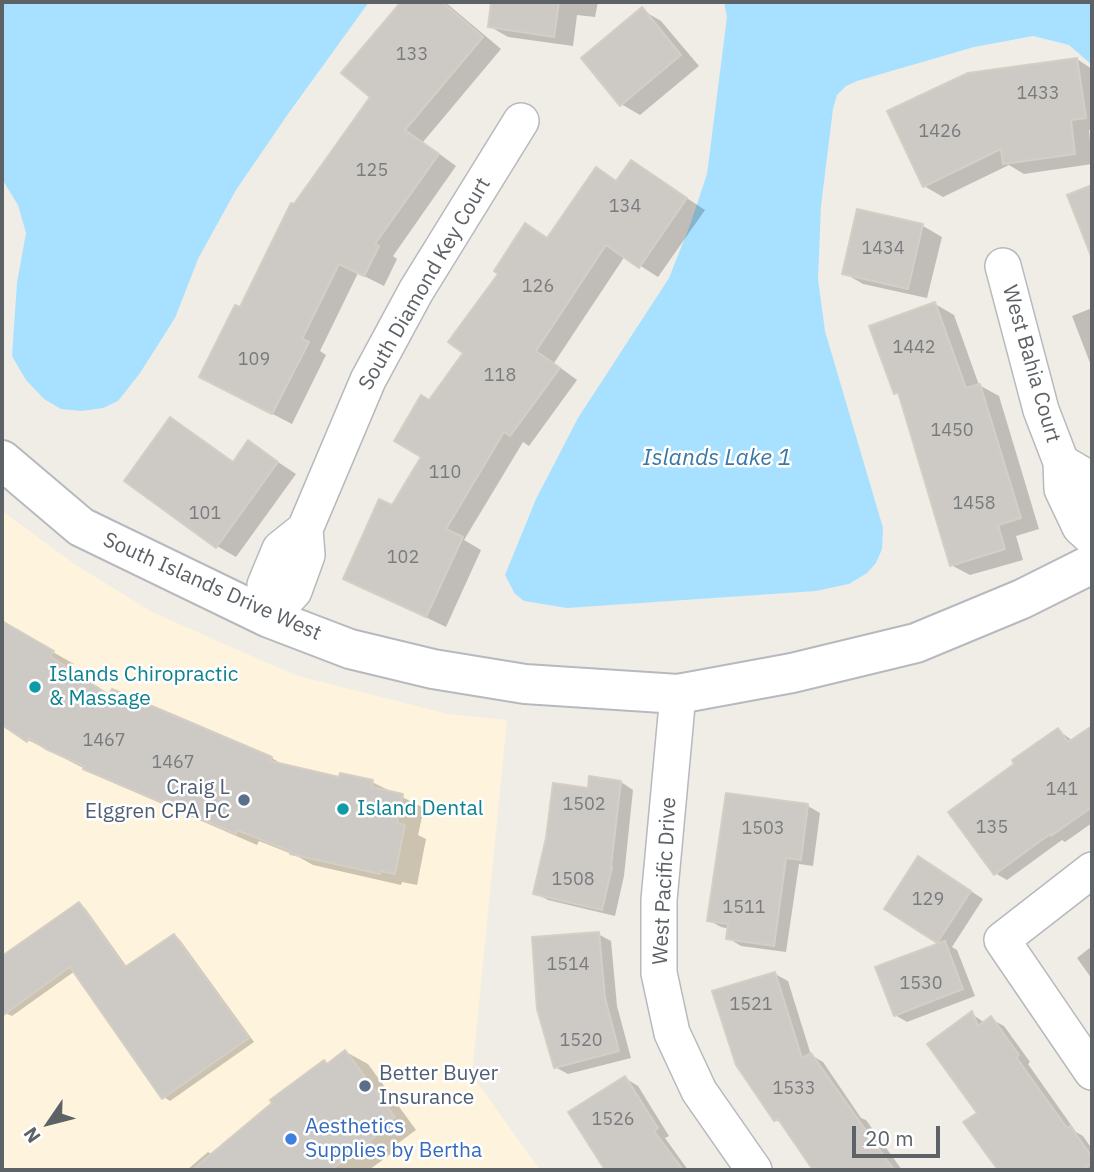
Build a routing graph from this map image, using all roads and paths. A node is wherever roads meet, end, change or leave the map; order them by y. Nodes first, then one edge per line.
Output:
1 (521, 121) dead end
2 (1003, 266) dead end
3 (2, 460) edge
4 (1060, 462) junction
5 (1092, 493) edge
6 (1092, 538) edge
7 (1092, 564) edge
8 (269, 618) junction
9 (678, 694) junction
10 (1092, 870) edge
11 (1092, 1072) edge
12 (754, 1170) edge

1 - 8 street, South Diamond Key Court
2 - 4 street, West Bahia Court
3 - 8 street, South Islands Drive West
4 - 5 street, West Bahia Court
4 - 6 street, West Bahia Court
7 - 9 street, South Islands Drive West
8 - 9 street, South Islands Drive West
9 - 12 street, West Pacific Drive
10 - 11 street

